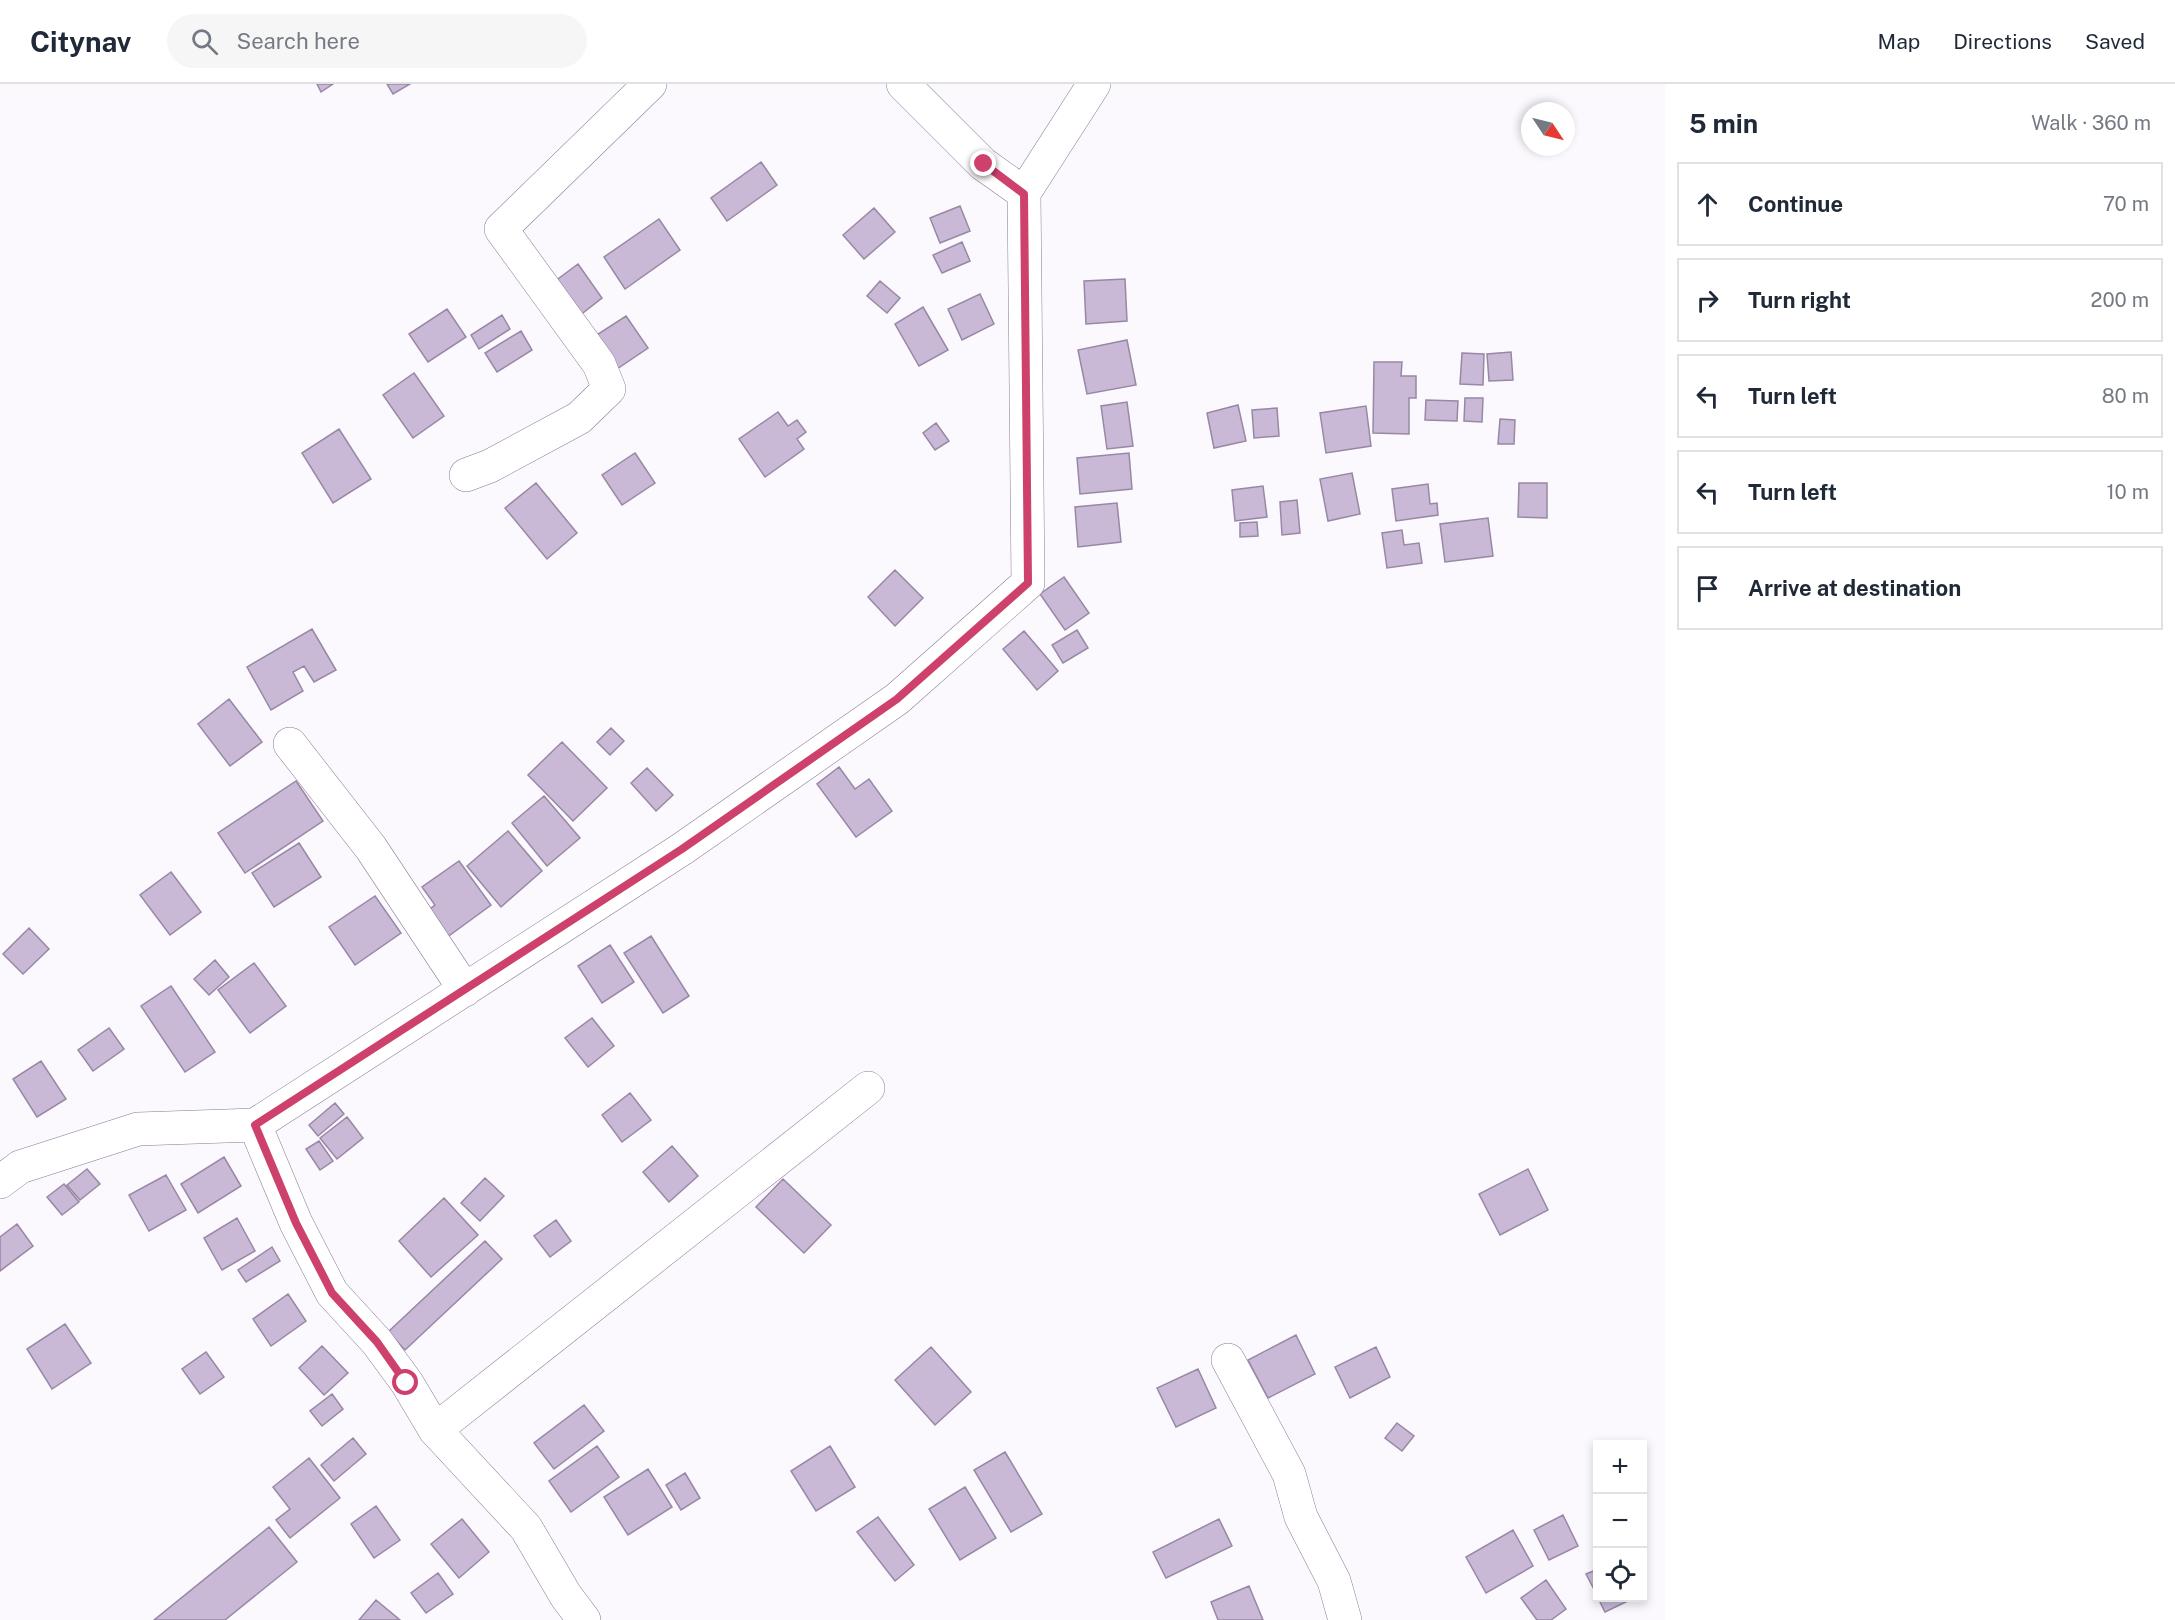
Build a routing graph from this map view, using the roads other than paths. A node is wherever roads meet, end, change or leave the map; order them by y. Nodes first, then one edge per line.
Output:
1 (650, 84) edge
2 (903, 84) edge
3 (1094, 84) edge
4 (1024, 194) junction
5 (466, 475) dead end
6 (290, 744) dead end
7 (465, 990) junction
8 (868, 1088) dead end
9 (255, 1125) junction
10 (0, 1182) edge
11 (1228, 1360) dead end
12 (435, 1430) junction
13 (584, 1620) edge
14 (1346, 1620) edge

1 - 5 street
2 - 4 street
3 - 4 street
4 - 7 street
6 - 7 street
7 - 9 street
8 - 12 street
9 - 10 street
9 - 12 street
11 - 14 street
12 - 13 street

